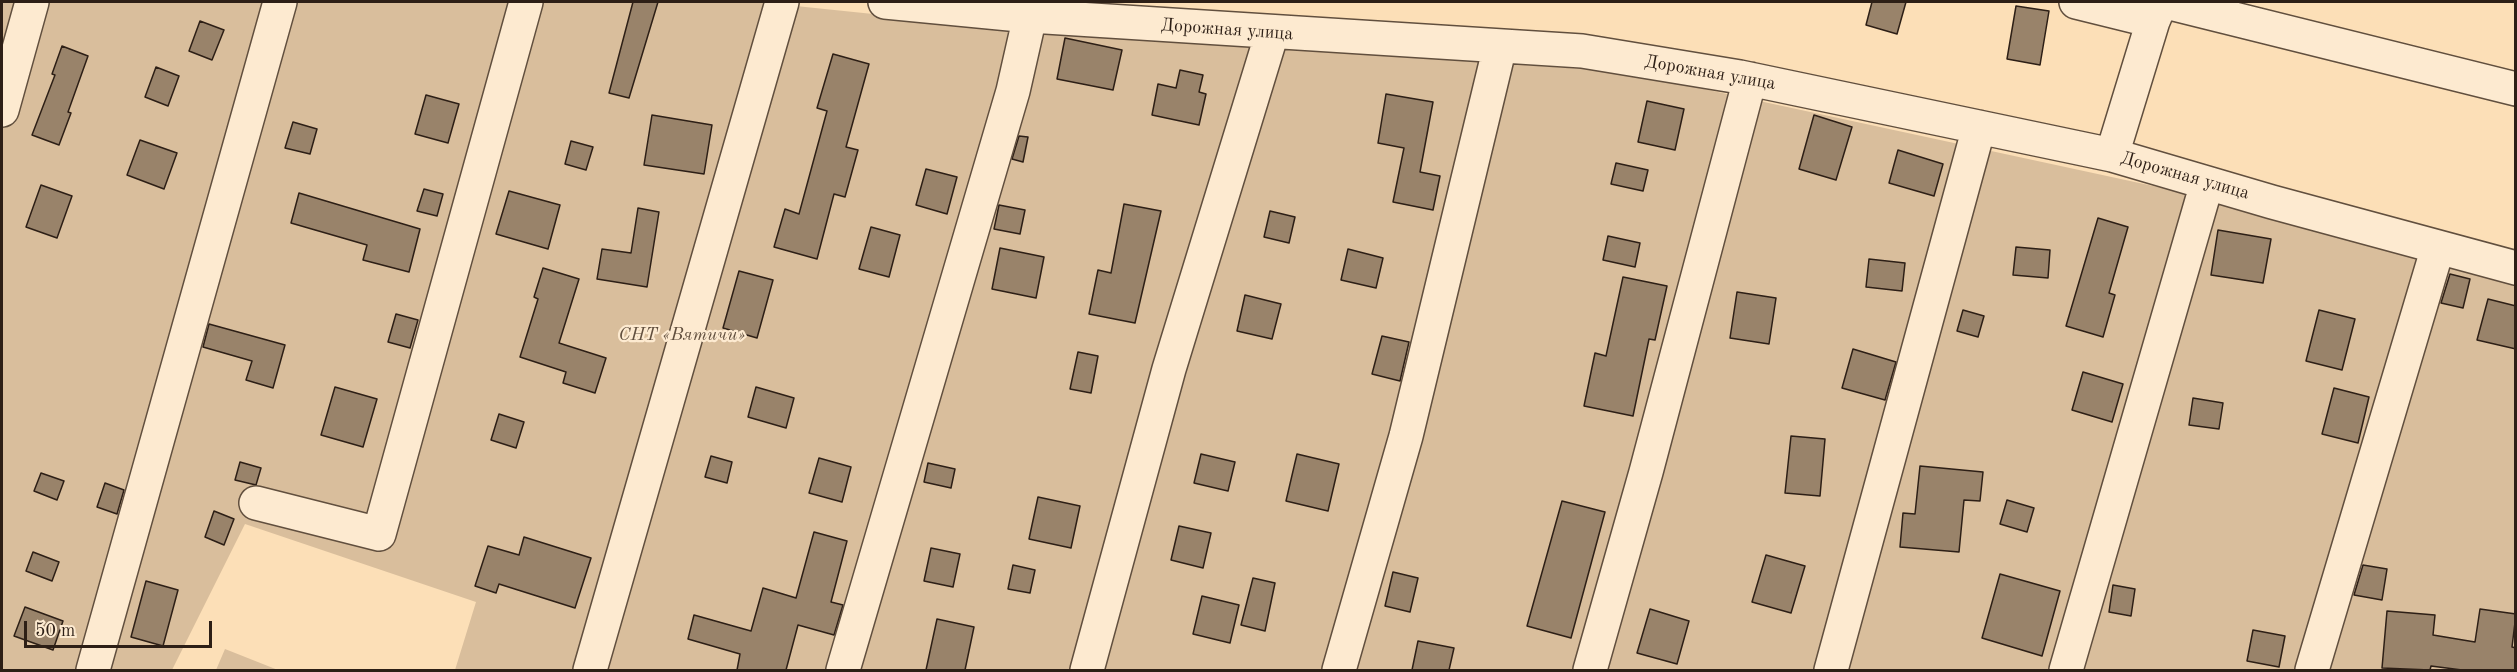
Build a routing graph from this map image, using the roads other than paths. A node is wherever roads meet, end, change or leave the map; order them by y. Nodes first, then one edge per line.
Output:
1 (32, 2) edge
2 (280, 2) edge
3 (526, 2) edge
4 (782, 2) edge
5 (885, 2) edge
6 (2076, 2) edge
7 (2160, 8) edge
8 (1030, 16) junction
9 (1272, 33) junction
10 (1500, 46) junction
11 (1750, 80) junction
12 (2516, 89) edge
13 (2, 110) edge
14 (1979, 127) junction
15 (2112, 155) junction
16 (2207, 183) junction
17 (2438, 247) junction
18 (2516, 268) edge
19 (256, 503) dead end
20 (93, 670) edge
21 (590, 670) edge
22 (843, 670) edge
23 (1087, 670) edge
24 (1339, 670) edge
25 (1590, 670) edge
26 (1831, 670) edge
27 (2066, 670) edge
28 (2312, 670) edge

1 - 13 street
2 - 20 street
3 - 19 street
4 - 21 street
5 - 8 street, Дорожная улица
6 - 7 street
7 - 12 street
7 - 15 street
8 - 9 street, Дорожная улица
8 - 22 street
9 - 10 street, Дорожная улица
9 - 23 street
10 - 11 street, Дорожная улица
10 - 24 street
11 - 14 street, Дорожная улица
11 - 25 street
14 - 15 street, Дорожная улица
14 - 26 street
15 - 16 street, Дорожная улица
16 - 17 street, Дорожная улица
16 - 27 street
17 - 18 street, Дорожная улица
17 - 28 street

